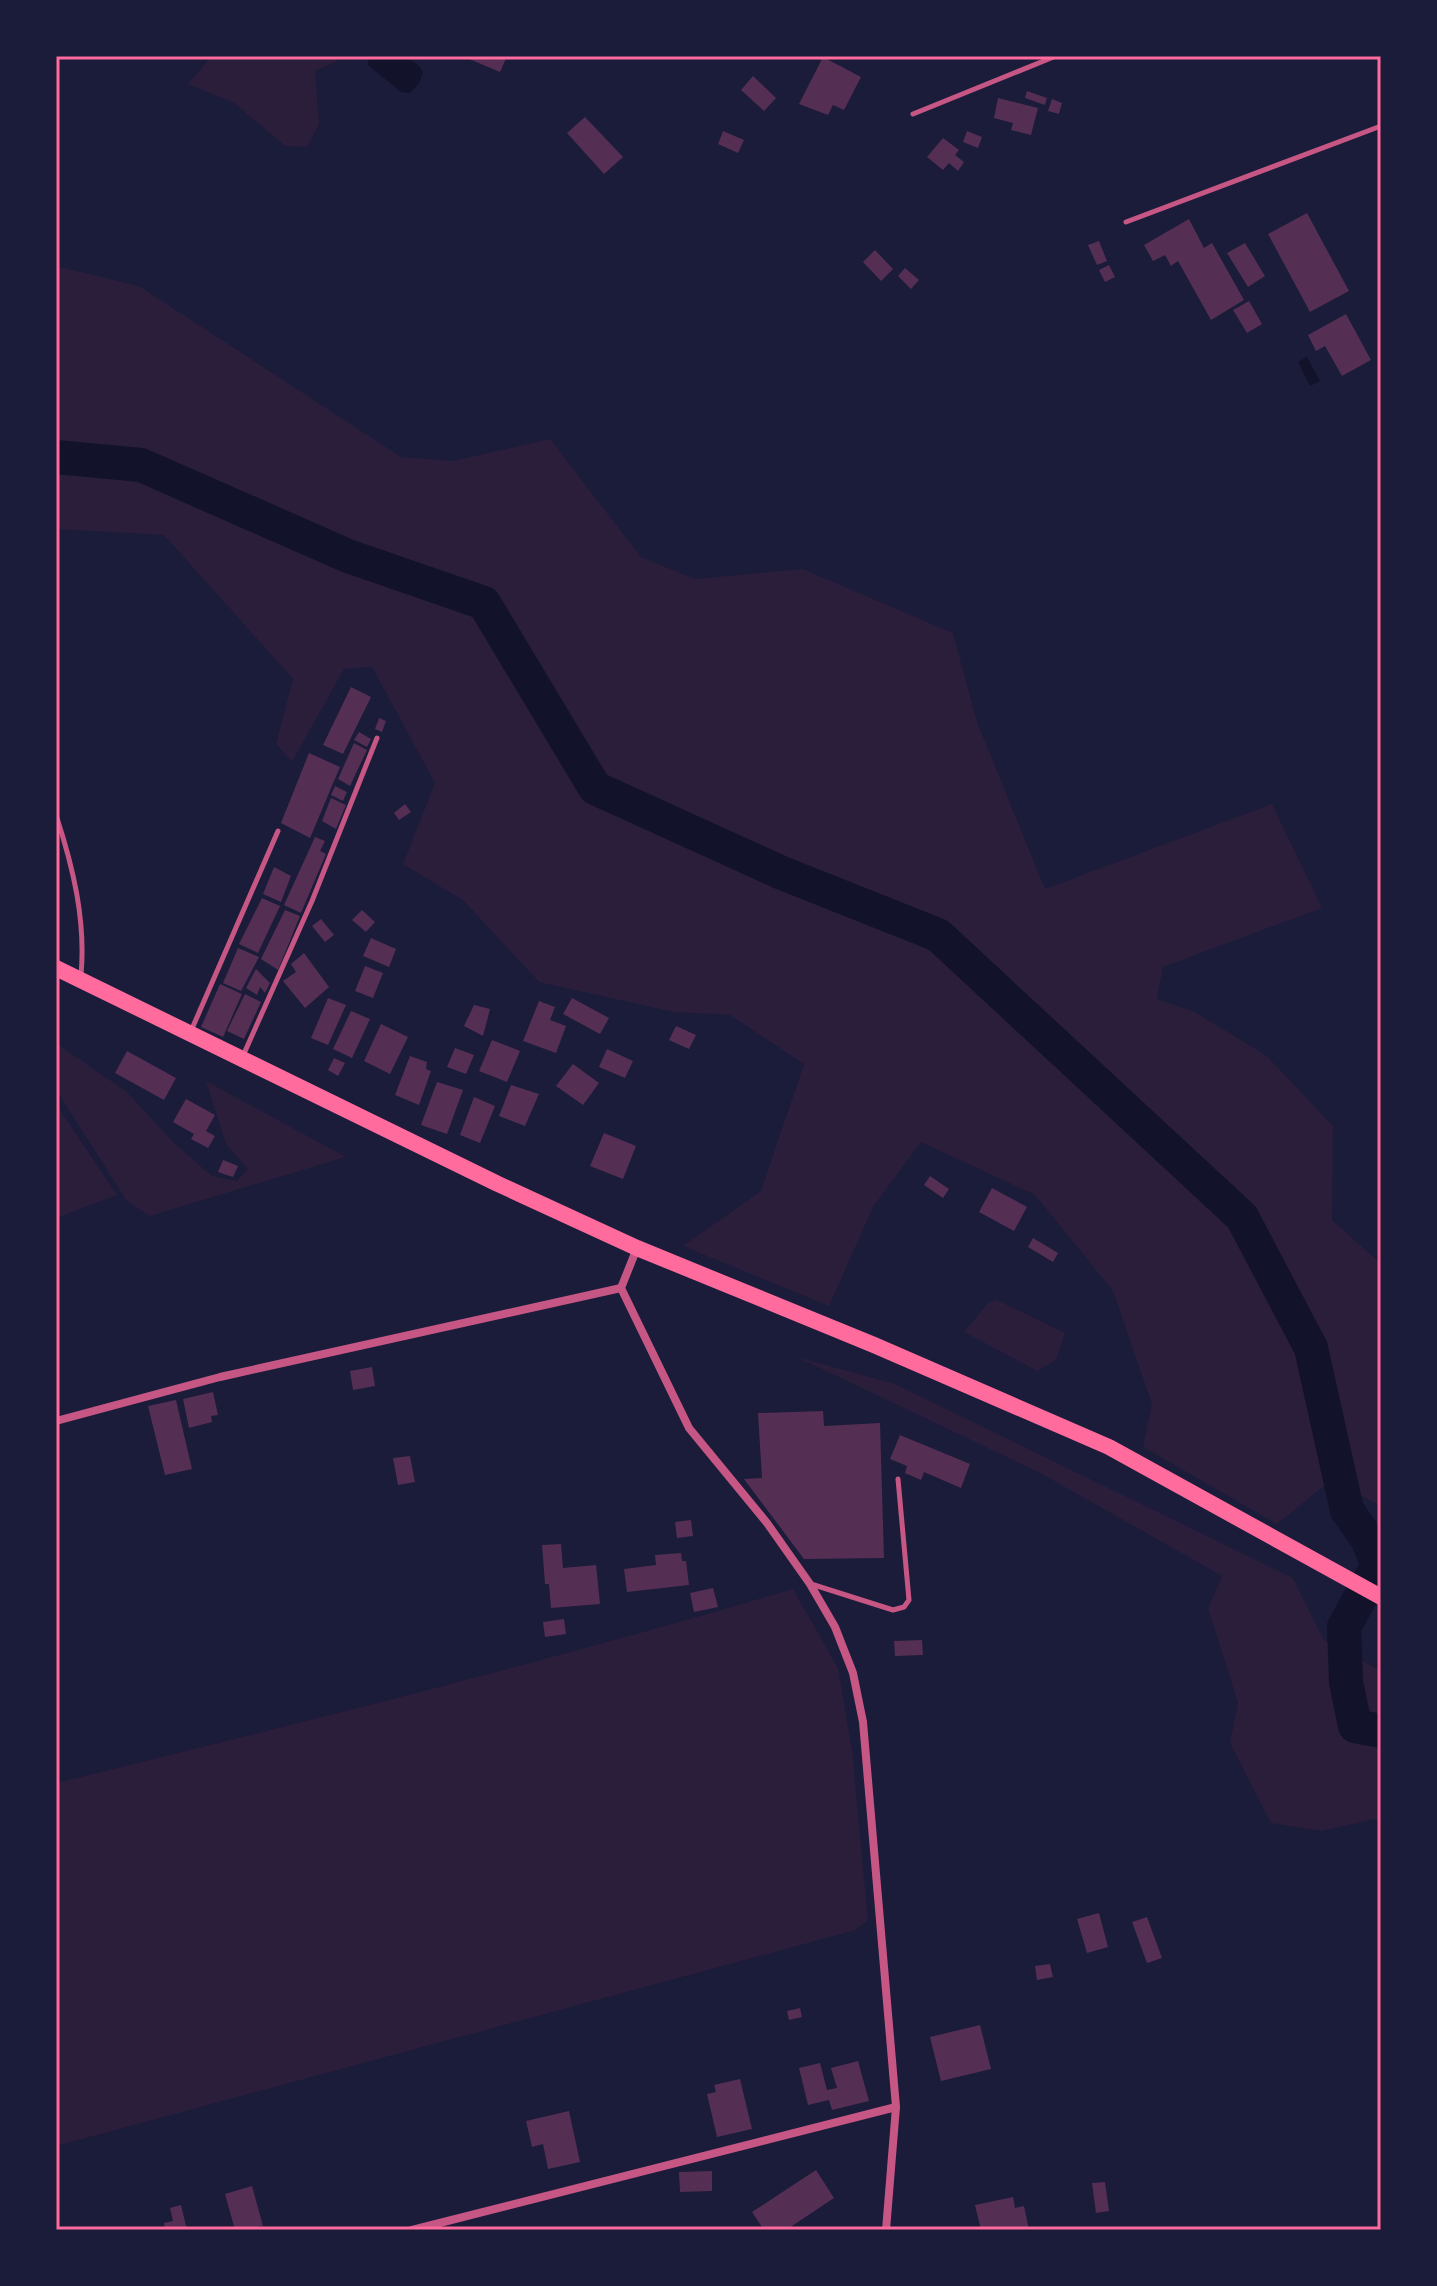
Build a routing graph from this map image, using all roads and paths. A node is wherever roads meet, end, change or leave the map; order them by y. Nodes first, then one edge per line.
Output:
1 (1056, 56) edge
2 (913, 114) dead end
3 (1381, 126) edge
4 (1126, 222) dead end
5 (377, 738) dead end
6 (56, 815) edge
7 (278, 831) dead end
8 (56, 968) edge
9 (80, 980) junction
10 (190, 1033) junction
11 (242, 1059) junction
12 (637, 1248) junction
13 (621, 1288) junction
14 (56, 1421) edge
15 (898, 1479) dead end
16 (810, 1584) junction
17 (1381, 1597) edge
18 (896, 2107) junction
19 (412, 2230) edge
20 (886, 2230) edge

1 - 2 lane
3 - 4 lane
5 - 11 lane
6 - 9 lane
7 - 10 lane
8 - 9 main road
9 - 10 main road
10 - 11 main road
11 - 12 main road
12 - 13 street
12 - 17 main road
13 - 14 street
13 - 16 street
15 - 16 lane
16 - 18 street
18 - 19 street
18 - 20 street

